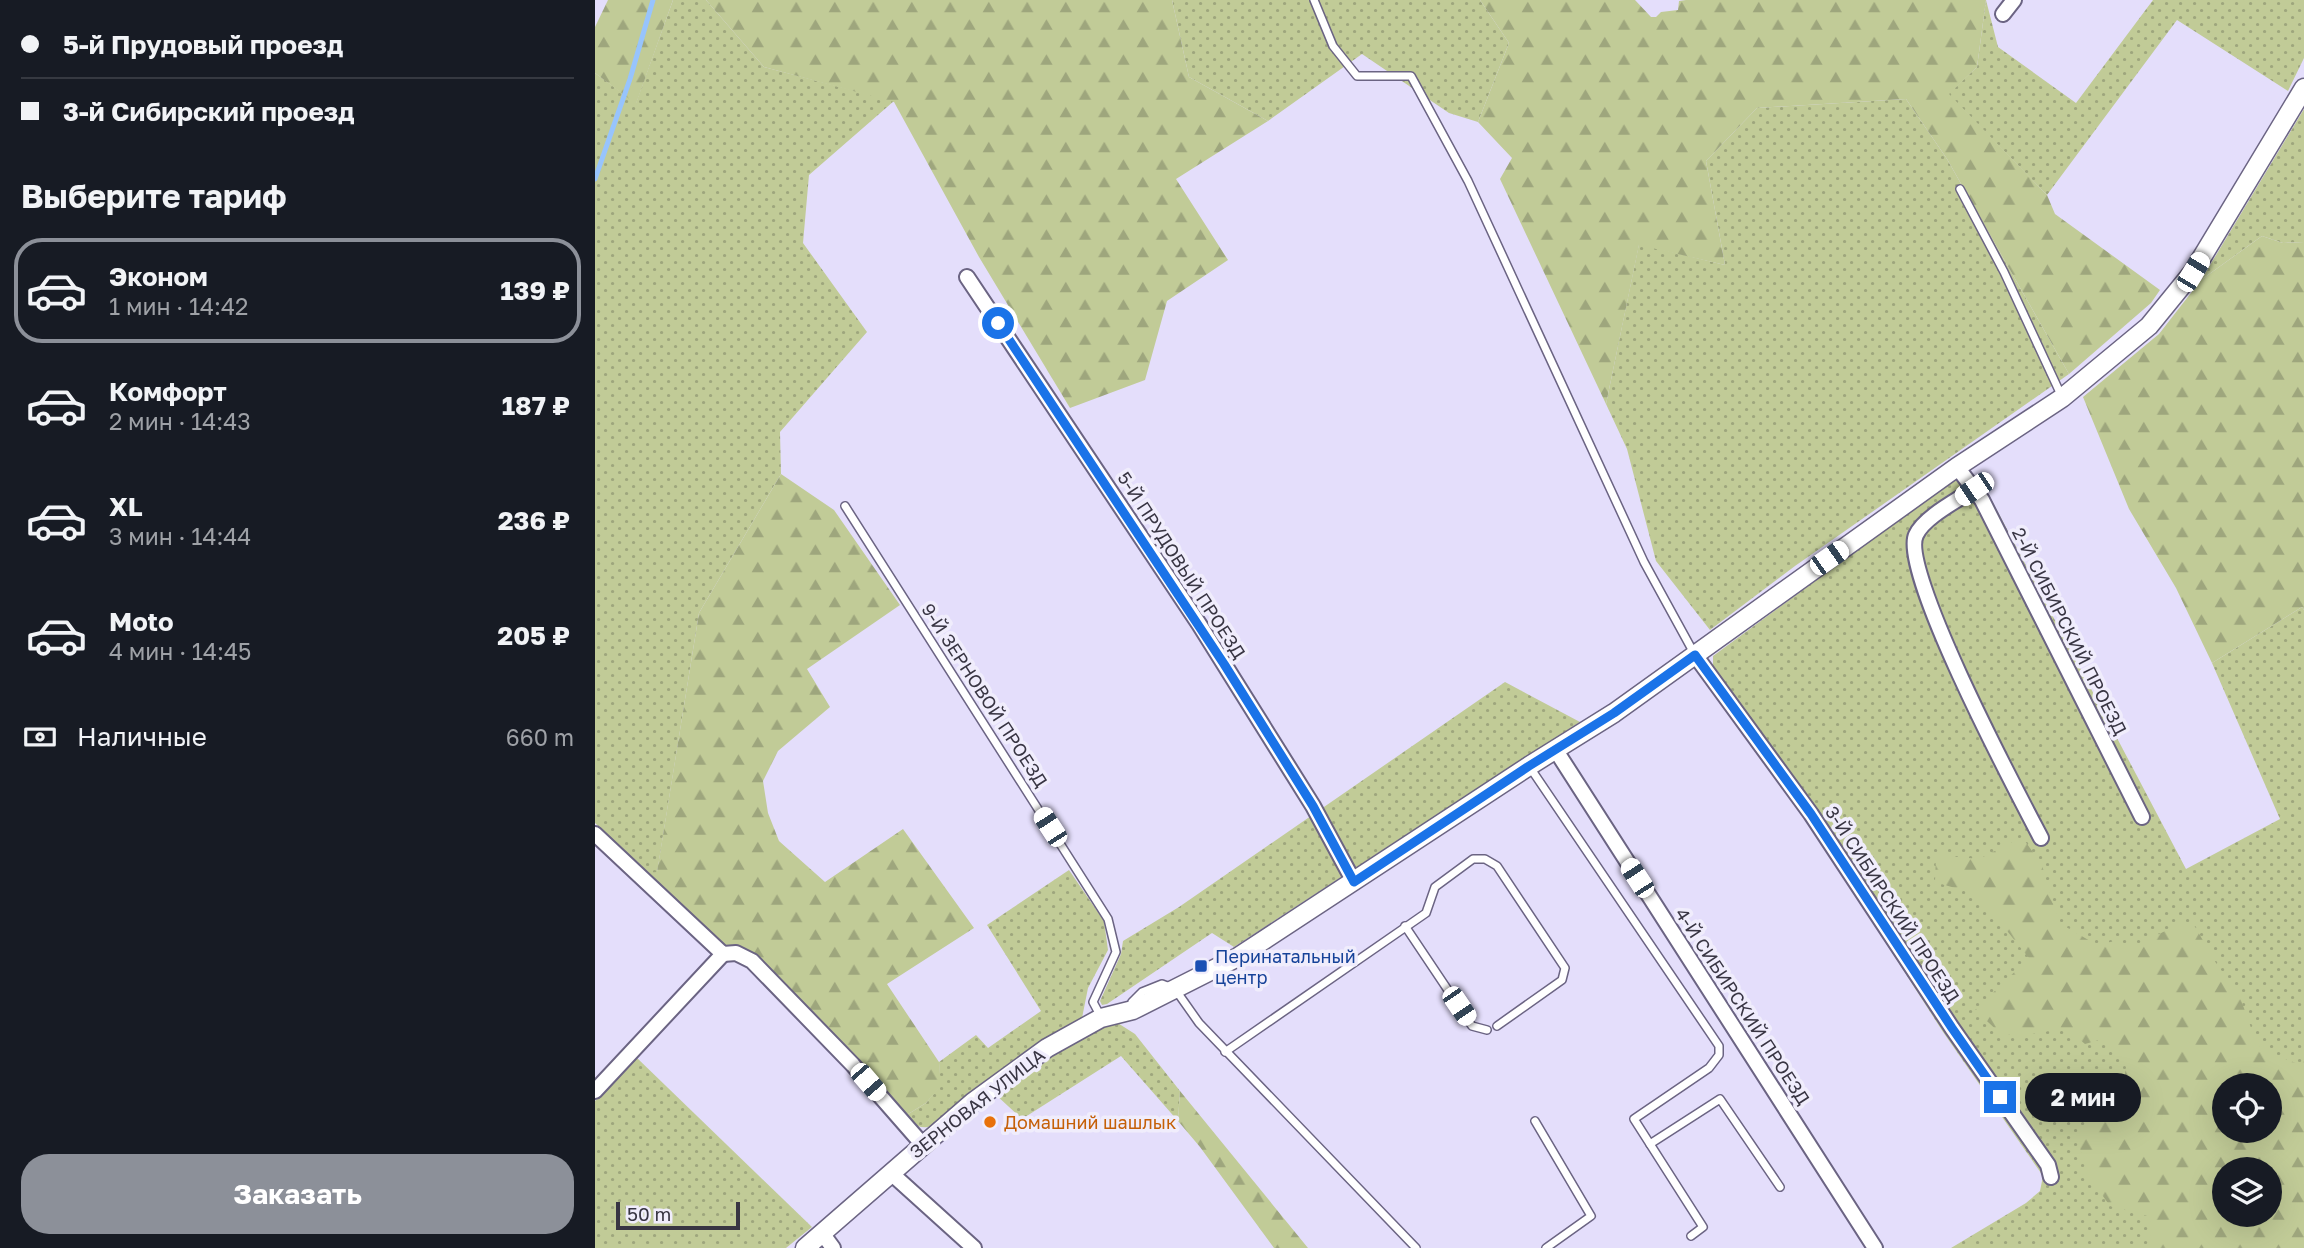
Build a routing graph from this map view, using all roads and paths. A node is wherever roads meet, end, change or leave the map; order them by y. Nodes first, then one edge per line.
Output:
1 (1314, 0) edge
2 (2014, 0) edge
3 (2003, 14) dead end
4 (2304, 88) edge
5 (1960, 189) dead end
6 (967, 276) dead end
7 (2062, 398) junction
8 (1957, 467) junction
9 (1974, 489) junction
10 (845, 506) dead end
11 (1695, 655) junction
12 (1555, 749) junction
13 (1529, 766) junction
14 (2142, 817) dead end
15 (595, 834) edge
16 (2041, 838) dead end
17 (1354, 882) junction
18 (1405, 926) junction
19 (723, 954) junction
20 (1175, 989) junction
21 (1101, 1018) junction
22 (1497, 1026) dead end
23 (1487, 1030) dead end
24 (1225, 1052) junction
25 (595, 1091) edge
26 (1535, 1121) dead end
27 (1650, 1144) junction
28 (923, 1145) junction
29 (891, 1173) junction
30 (2051, 1177) dead end
31 (1780, 1186) dead end
32 (1691, 1236) dead end
33 (827, 1241) edge
34 (805, 1248) edge
35 (974, 1248) edge
36 (1416, 1248) edge
37 (1546, 1248) edge
38 (1875, 1248) edge

1 - 11 lane
2 - 3 street
4 - 7 street, ЗЕРНОВАЯ УЛИЦА
5 - 7 lane
6 - 17 street, 5-Й ПРУДОВЫЙ ПРОЕЗД
7 - 8 street, ЗЕРНОВАЯ УЛИЦА
8 - 9 street, 2-Й СИБИРСКИЙ ПРОЕЗД
8 - 11 street, ЗЕРНОВАЯ УЛИЦА
9 - 14 street, 2-Й СИБИРСКИЙ ПРОЕЗД
9 - 16 street
10 - 21 lane, 9-Й ЗЕРНОВОЙ ПРОЕЗД
11 - 12 street, ЗЕРНОВАЯ УЛИЦА
11 - 30 street, 3-Й СИБИРСКИЙ ПРОЕЗД
12 - 13 street, ЗЕРНОВАЯ УЛИЦА
12 - 38 street, 4-Й СИБИРСКИЙ ПРОЕЗД
13 - 17 street, ЗЕРНОВАЯ УЛИЦА
13 - 27 lane
15 - 19 street
17 - 20 street, ЗЕРНОВАЯ УЛИЦА
18 - 22 lane
18 - 23 lane
18 - 24 lane
19 - 25 street
19 - 28 street
20 - 21 street, ЗЕРНОВАЯ УЛИЦА
20 - 24 lane
21 - 28 street, ЗЕРНОВАЯ УЛИЦА
24 - 36 lane
26 - 37 lane
27 - 31 lane
27 - 32 lane
28 - 29 street, ЗЕРНОВАЯ УЛИЦА
29 - 33 street, ЗЕРНОВАЯ УЛИЦА
29 - 35 street
33 - 34 street, ЗЕРНОВАЯ УЛИЦА

